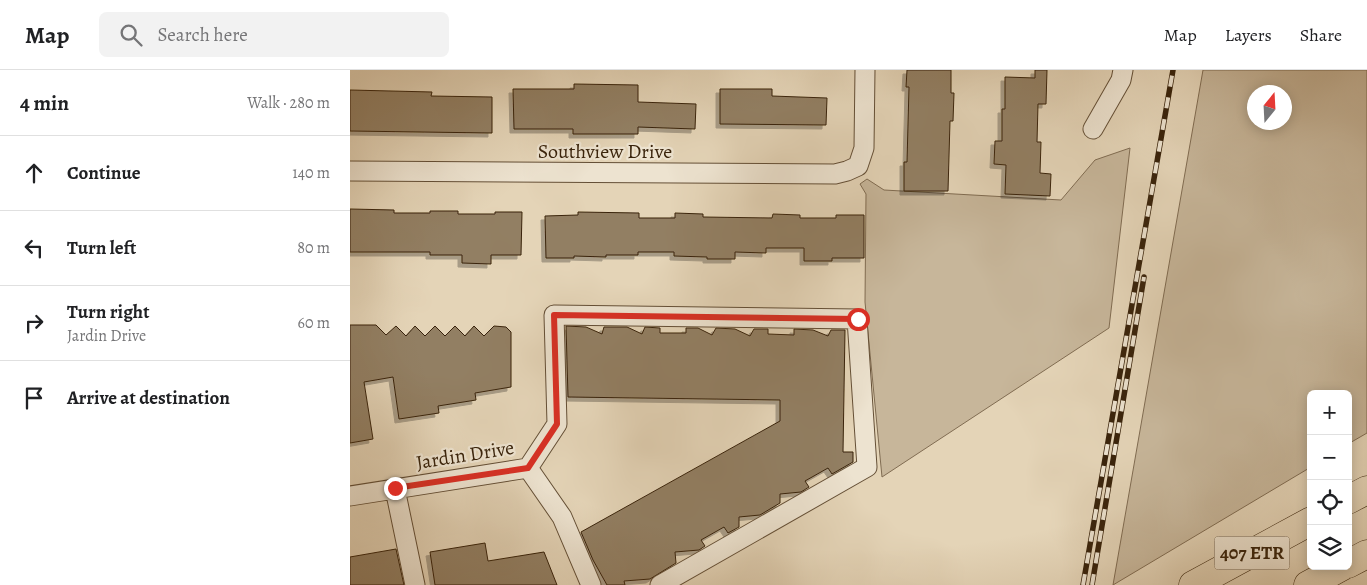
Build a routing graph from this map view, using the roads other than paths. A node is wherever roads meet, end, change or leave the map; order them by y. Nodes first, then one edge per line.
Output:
1 (866, 70) edge
2 (1122, 70) edge
3 (1092, 129) dead end
4 (350, 171) edge
5 (528, 468) junction
6 (395, 488) junction
7 (1367, 490) edge
8 (350, 496) edge
9 (1352, 498) edge
10 (1307, 523) edge
11 (1367, 554) edge
12 (1352, 562) edge
13 (1336, 570) edge
14 (415, 585) edge
15 (591, 585) edge
16 (660, 585) edge
17 (1193, 585) edge
18 (1308, 585) edge

1 - 4 street, Southview Drive
2 - 3 street
5 - 6 street, Jardin Drive
5 - 15 street
5 - 16 street
6 - 8 street, Jardin Drive
6 - 14 street
7 - 9 highway
10 - 17 highway, 407 ETR
11 - 12 highway
13 - 18 highway, 407 ETR

